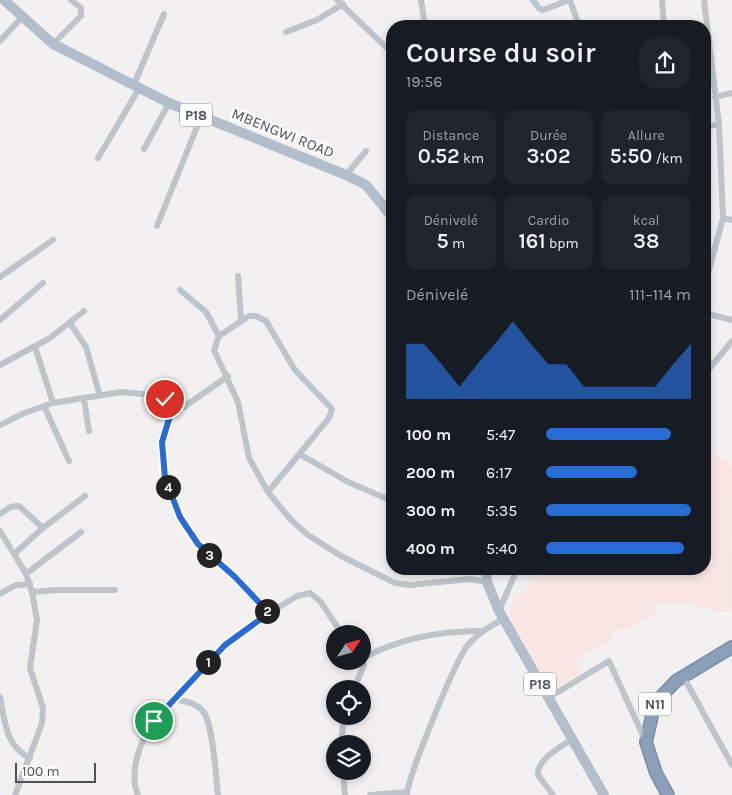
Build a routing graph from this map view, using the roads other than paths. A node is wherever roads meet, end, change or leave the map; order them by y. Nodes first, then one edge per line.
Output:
1 (4, 0) edge
2 (71, 0) edge
3 (421, 0) edge
4 (428, 0) edge
5 (533, 0) edge
6 (569, 0) edge
7 (662, 0) edge
8 (704, 0) edge
9 (340, 2) edge
10 (423, 7) junction
11 (164, 14) dead end
12 (22, 17) junction
13 (424, 20) edge
14 (577, 20) edge
15 (664, 20) edge
16 (706, 20) edge
17 (286, 32) dead end
18 (0, 41) edge
19 (53, 44) junction
20 (386, 47) edge
21 (711, 68) edge
22 (137, 85) junction
23 (732, 93) edge
24 (714, 97) junction
25 (169, 103) junction
26 (201, 116) junction
27 (719, 124) junction
28 (711, 126) edge
29 (144, 149) dead end
30 (366, 151) dead end
31 (98, 158) dead end
32 (346, 175) junction
33 (386, 210) edge
34 (722, 218) junction
35 (732, 220) edge
36 (157, 226) dead end
37 (53, 240) dead end
38 (711, 261) edge
39 (238, 276) dead end
40 (0, 278) edge
41 (43, 283) dead end
42 (180, 290) dead end
43 (84, 311) dead end
44 (711, 315) edge
45 (241, 319) junction
46 (0, 320) edge
47 (732, 320) edge
48 (70, 323) junction
49 (219, 336) junction
50 (732, 341) edge
51 (35, 347) junction
52 (0, 365) edge
53 (711, 367) edge
54 (228, 376) junction
55 (100, 396) junction
56 (84, 399) junction
57 (53, 403) junction
58 (174, 403) junction
59 (44, 406) junction
60 (0, 425) edge
61 (89, 431) dead end
62 (301, 455) junction
63 (69, 461) dead end
64 (268, 492) junction
65 (85, 496) dead end
66 (386, 498) edge
67 (0, 514) edge
68 (42, 528) junction
69 (0, 531) edge
70 (81, 532) dead end
71 (14, 554) junction
72 (26, 574) junction
73 (486, 575) edge
74 (515, 575) edge
75 (487, 582) junction
76 (30, 584) junction
77 (115, 590) dead end
78 (32, 592) junction
79 (0, 594) edge
80 (269, 613) junction
81 (501, 615) junction
82 (336, 625) edge
83 (481, 631) junction
84 (732, 647) edge
85 (371, 654) edge
86 (683, 676) junction
87 (0, 692) edge
88 (0, 697) edge
89 (548, 698) junction
90 (172, 700) junction
91 (572, 739) junction
92 (646, 742) junction
93 (30, 758) junction
94 (732, 765) edge
95 (344, 780) edge
96 (407, 793) edge
97 (15, 795) edge
98 (138, 795) edge
99 (218, 795) edge
100 (345, 795) edge
101 (370, 795) edge
102 (553, 795) edge
103 (604, 795) edge
104 (668, 795) edge

1 - 12 main road, MBENGWI ROAD / P18
2 - 19 street
3 - 10 street
4 - 10 street
5 - 6 street
6 - 14 street
7 - 15 street
8 - 16 street
9 - 17 street
9 - 20 street
10 - 13 street
11 - 22 street
12 - 18 street
12 - 19 main road, MBENGWI ROAD / P18
19 - 22 main road, MBENGWI ROAD / P18
21 - 24 street
22 - 25 main road, MBENGWI ROAD / P18
22 - 31 street
23 - 24 street
24 - 27 street
25 - 26 main road, MBENGWI ROAD / P18
25 - 29 street
26 - 32 main road, MBENGWI ROAD / P18
26 - 36 street
27 - 28 street
27 - 34 street
30 - 32 street
32 - 33 main road, MBENGWI ROAD / P18
34 - 35 street
34 - 38 street
37 - 40 street
39 - 45 street
41 - 46 street
42 - 49 street
43 - 48 street
44 - 47 street
45 - 49 street
45 - 62 street
48 - 51 street
48 - 55 street
49 - 54 street
50 - 53 street
51 - 52 street
51 - 57 street
54 - 58 street
54 - 64 street
55 - 56 street
55 - 58 street
56 - 57 street
56 - 61 street
57 - 59 street
58 - 80 street
59 - 60 street
59 - 63 street
62 - 64 street
62 - 66 street
64 - 75 street
65 - 68 street
67 - 68 street
68 - 71 street
69 - 71 street
70 - 72 street
71 - 72 street
72 - 76 street
73 - 75 main road, P18
74 - 81 street
75 - 81 main road, P18
76 - 78 street
76 - 79 street
77 - 78 street
78 - 93 street
80 - 82 street
80 - 90 street
81 - 83 street
81 - 89 main road, P18
83 - 85 street
83 - 96 street
84 - 86 highway, N11
86 - 92 highway, N11
86 - 94 street
87 - 88 street
88 - 93 street
89 - 91 main road, P18
89 - 92 street
90 - 98 street
90 - 99 street
91 - 102 street
91 - 103 main road, P18
92 - 104 highway
93 - 97 street
95 - 100 street
96 - 101 street

